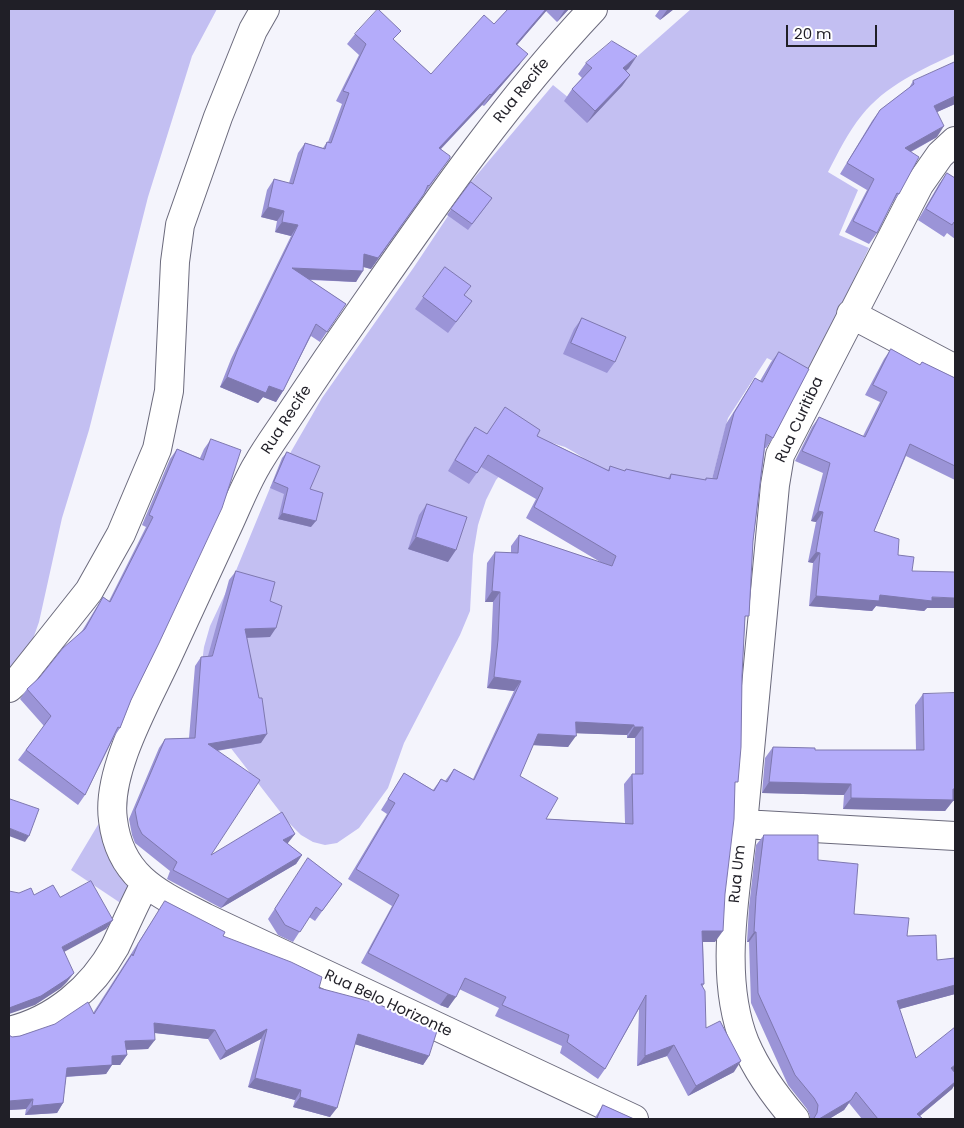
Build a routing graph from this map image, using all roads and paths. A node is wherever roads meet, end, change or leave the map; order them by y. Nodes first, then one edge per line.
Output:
1 (265, 9) edge
2 (593, 9) edge
3 (955, 141) edge
4 (852, 314) junction
5 (955, 369) edge
6 (9, 688) edge
7 (743, 824) junction
8 (955, 836) edge
9 (145, 884) junction
10 (9, 1031) edge
11 (634, 1119) edge
12 (795, 1119) edge

1 - 6 street
2 - 9 street, Rua Recife
3 - 4 street, Rua Curitiba
4 - 5 street
4 - 7 street, Rua Curitiba
7 - 8 street, Rua Um
7 - 12 street, Rua Um
9 - 10 street
9 - 11 street, Rua Belo Horizonte

